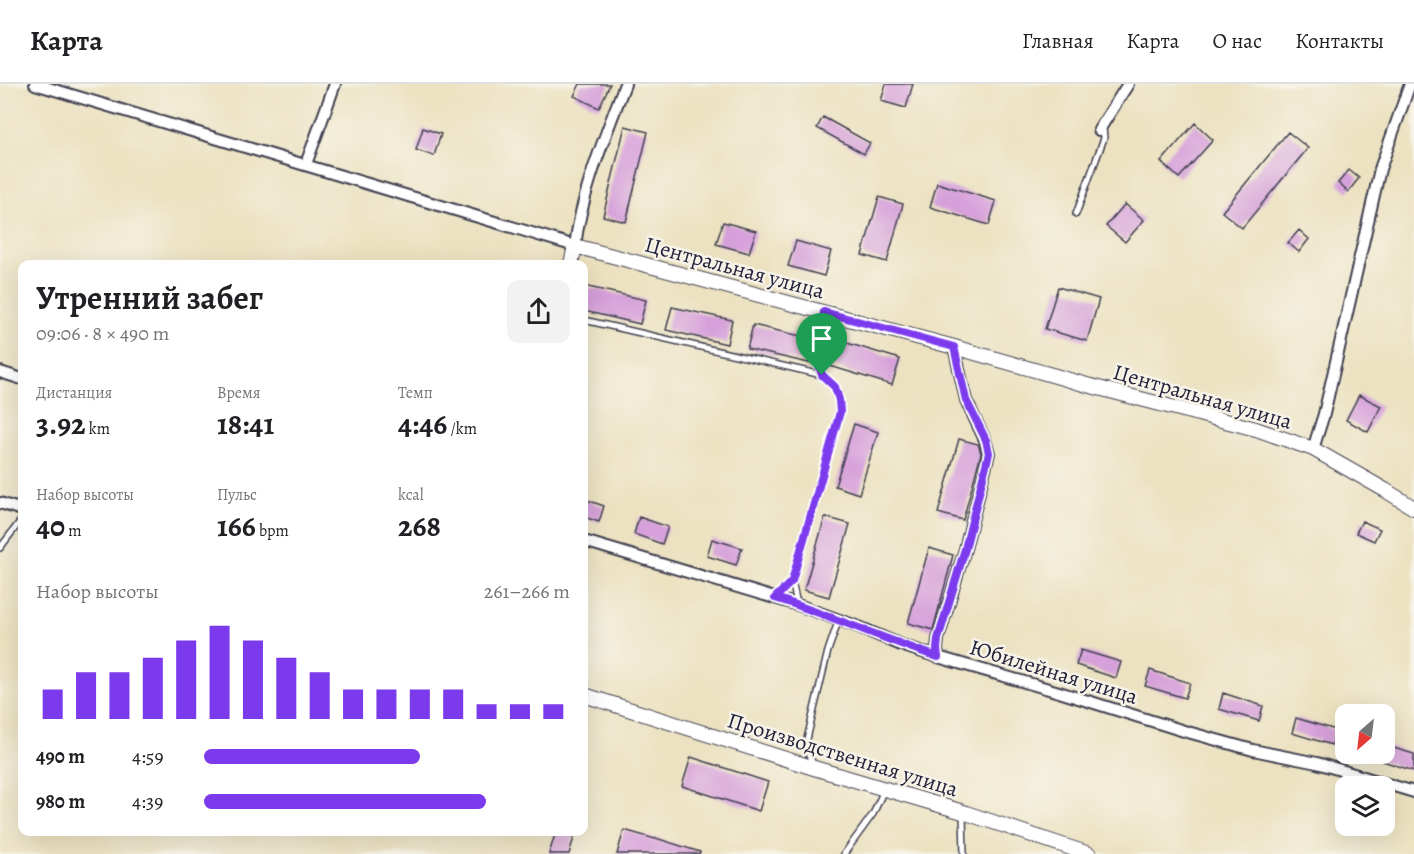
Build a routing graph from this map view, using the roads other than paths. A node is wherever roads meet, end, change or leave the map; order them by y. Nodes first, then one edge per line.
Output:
1 (35, 84) edge
2 (335, 84) edge
3 (625, 84) edge
4 (1128, 84) edge
5 (1410, 84) edge
6 (1101, 126) joint
7 (306, 164) junction
8 (1076, 214) dead end
9 (575, 246) junction
10 (572, 260) edge
11 (824, 312) junction
12 (588, 321) edge
13 (954, 347) junction
14 (0, 372) edge
15 (822, 375) junction
16 (18, 378) edge
17 (1313, 449) junction
18 (0, 503) edge
19 (1414, 508) edge
20 (18, 509) edge
21 (18, 524) edge
22 (588, 542) edge
23 (0, 548) edge
24 (792, 581) junction
25 (775, 598) junction
26 (798, 605) junction
27 (839, 620) junction
28 (938, 657) junction
29 (588, 696) edge
30 (814, 768) junction
31 (885, 788) junction
32 (1414, 792) edge
33 (963, 812) junction
34 (844, 854) edge
35 (964, 854) edge
36 (1089, 854) edge

1 - 7 street, Центральная улица
2 - 7 street
3 - 9 street
4 - 6 street
5 - 17 street
6 - 8 lane
7 - 9 street, Центральная улица
9 - 10 street
9 - 11 street, Центральная улица
11 - 13 street, Центральная улица
11 - 15 lane
12 - 15 lane
13 - 17 street, Центральная улица
13 - 28 street
14 - 16 street
15 - 24 lane
17 - 19 street, Центральная улица
18 - 20 street
21 - 23 lane
22 - 25 street, Юбилейная улица
24 - 25 lane
24 - 26 lane
25 - 26 street, Юбилейная улица
26 - 27 street, Юбилейная улица
27 - 28 street, Юбилейная улица
27 - 30 lane
28 - 32 street, Юбилейная улица
29 - 30 street, Производственная улица
30 - 31 street, Производственная улица
31 - 33 street, Производственная улица
31 - 34 lane
33 - 35 lane
33 - 36 street, Производственная улица

